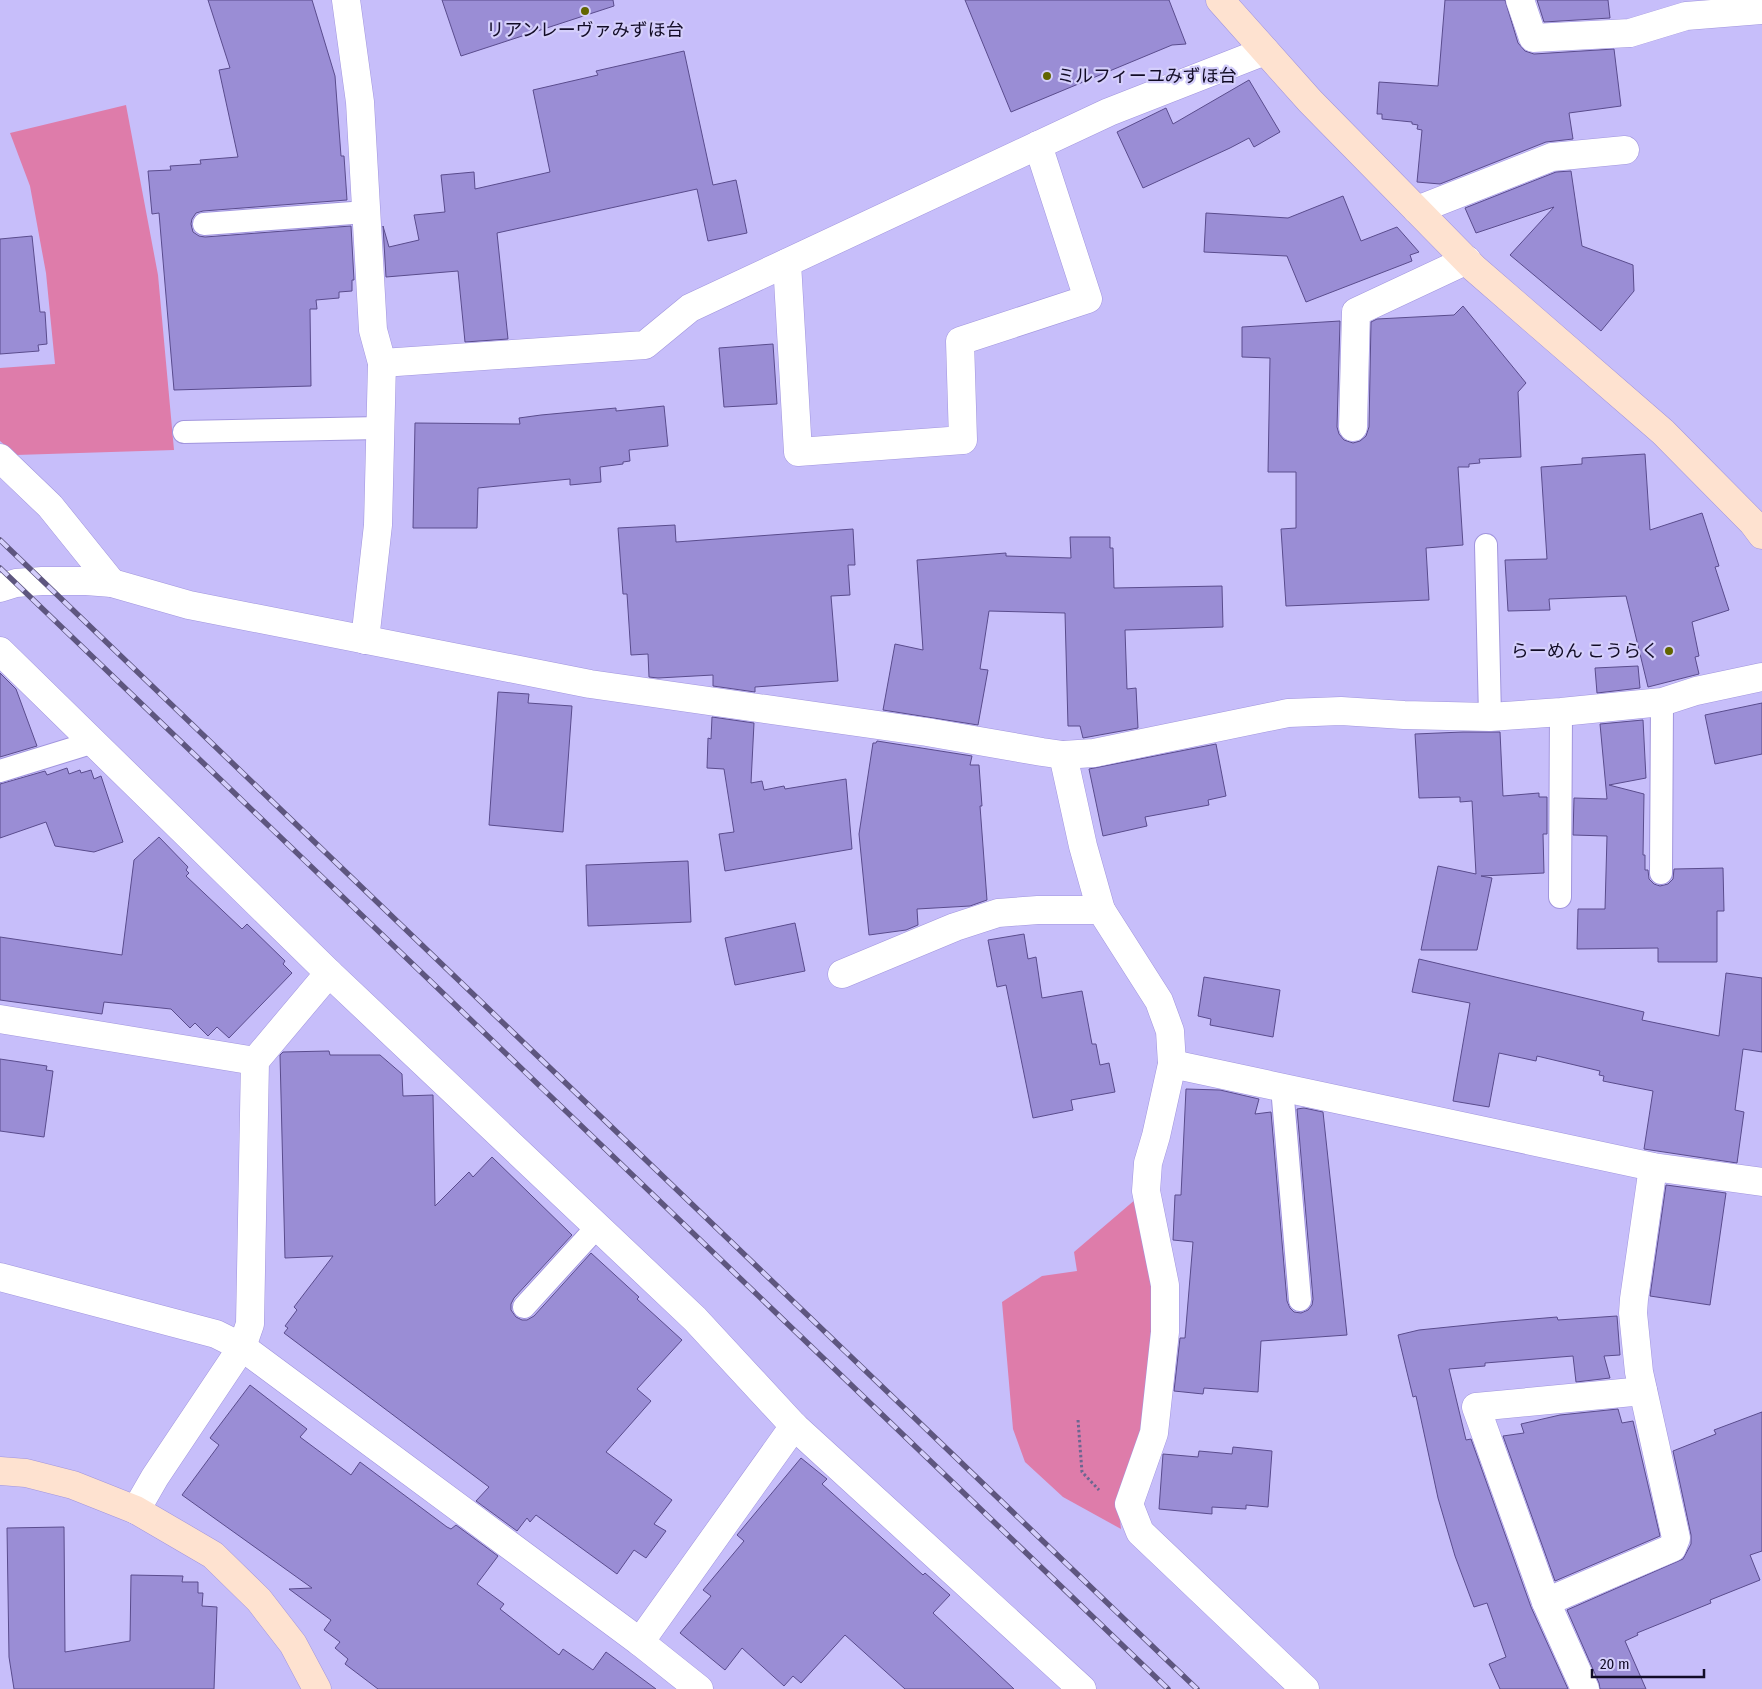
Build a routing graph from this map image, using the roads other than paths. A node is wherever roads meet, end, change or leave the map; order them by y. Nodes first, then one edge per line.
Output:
1 (346, 0) edge
2 (1220, 0) edge
3 (1520, 0) edge
4 (1762, 10) edge
5 (1265, 51) junction
6 (1038, 145) junction
7 (1625, 150) dead end
8 (1417, 210) junction
9 (366, 212) junction
10 (204, 224) dead end
11 (1467, 260) junction
12 (787, 262) junction
13 (382, 363) junction
14 (1353, 427) dead end
15 (380, 428) junction
16 (184, 432) dead end
17 (0, 458) edge
18 (1762, 535) edge
19 (1486, 545) dead end
20 (112, 583) junction
21 (0, 588) edge
22 (365, 640) junction
23 (0, 651) edge
24 (1762, 677) edge
25 (1662, 702) junction
26 (1561, 712) junction
27 (1490, 718) junction
28 (94, 742) junction
29 (1063, 755) junction
30 (0, 771) edge
31 (1661, 873) dead end
32 (1560, 897) dead end
33 (1101, 910) junction
34 (328, 974) junction
35 (842, 974) dead end
36 (0, 1019) edge
37 (255, 1061) junction
38 (1172, 1064) junction
39 (1282, 1087) junction
40 (1653, 1167) junction
41 (1762, 1182) edge
42 (597, 1227) junction
43 (0, 1277) edge
44 (1300, 1300) dead end
45 (524, 1307) dead end
46 (242, 1347) junction
47 (1644, 1391) junction
48 (794, 1426) junction
49 (0, 1471) edge
50 (136, 1510) junction
51 (1546, 1602) junction
52 (640, 1642) junction
53 (317, 1689) edge
54 (699, 1689) edge
55 (1082, 1689) edge
56 (1305, 1689) edge
57 (1585, 1689) edge

1 - 9 street
2 - 5 street
3 - 4 street
5 - 6 street
5 - 8 street
6 - 12 street
6 - 12 street
7 - 8 street
8 - 11 street
9 - 10 lane
9 - 13 street
11 - 14 street
11 - 18 street
12 - 13 street
13 - 15 street
15 - 16 lane
15 - 22 street
17 - 20 street
19 - 27 lane
20 - 21 street
20 - 22 street
22 - 29 street
23 - 28 street
24 - 25 street
25 - 26 street
25 - 31 lane
26 - 27 street
26 - 32 lane
27 - 29 street
28 - 30 lane
28 - 34 street
29 - 33 street
33 - 35 street
33 - 38 street
34 - 37 street
34 - 42 street
36 - 37 street
37 - 46 street
38 - 39 street
38 - 56 street
39 - 40 street
39 - 44 lane
40 - 41 street
40 - 47 street
42 - 45 lane
42 - 48 street
43 - 46 street
46 - 50 street
46 - 52 street
47 - 51 street
47 - 51 street
48 - 52 street
48 - 55 street
49 - 50 street
50 - 53 street
51 - 57 street
52 - 54 street

